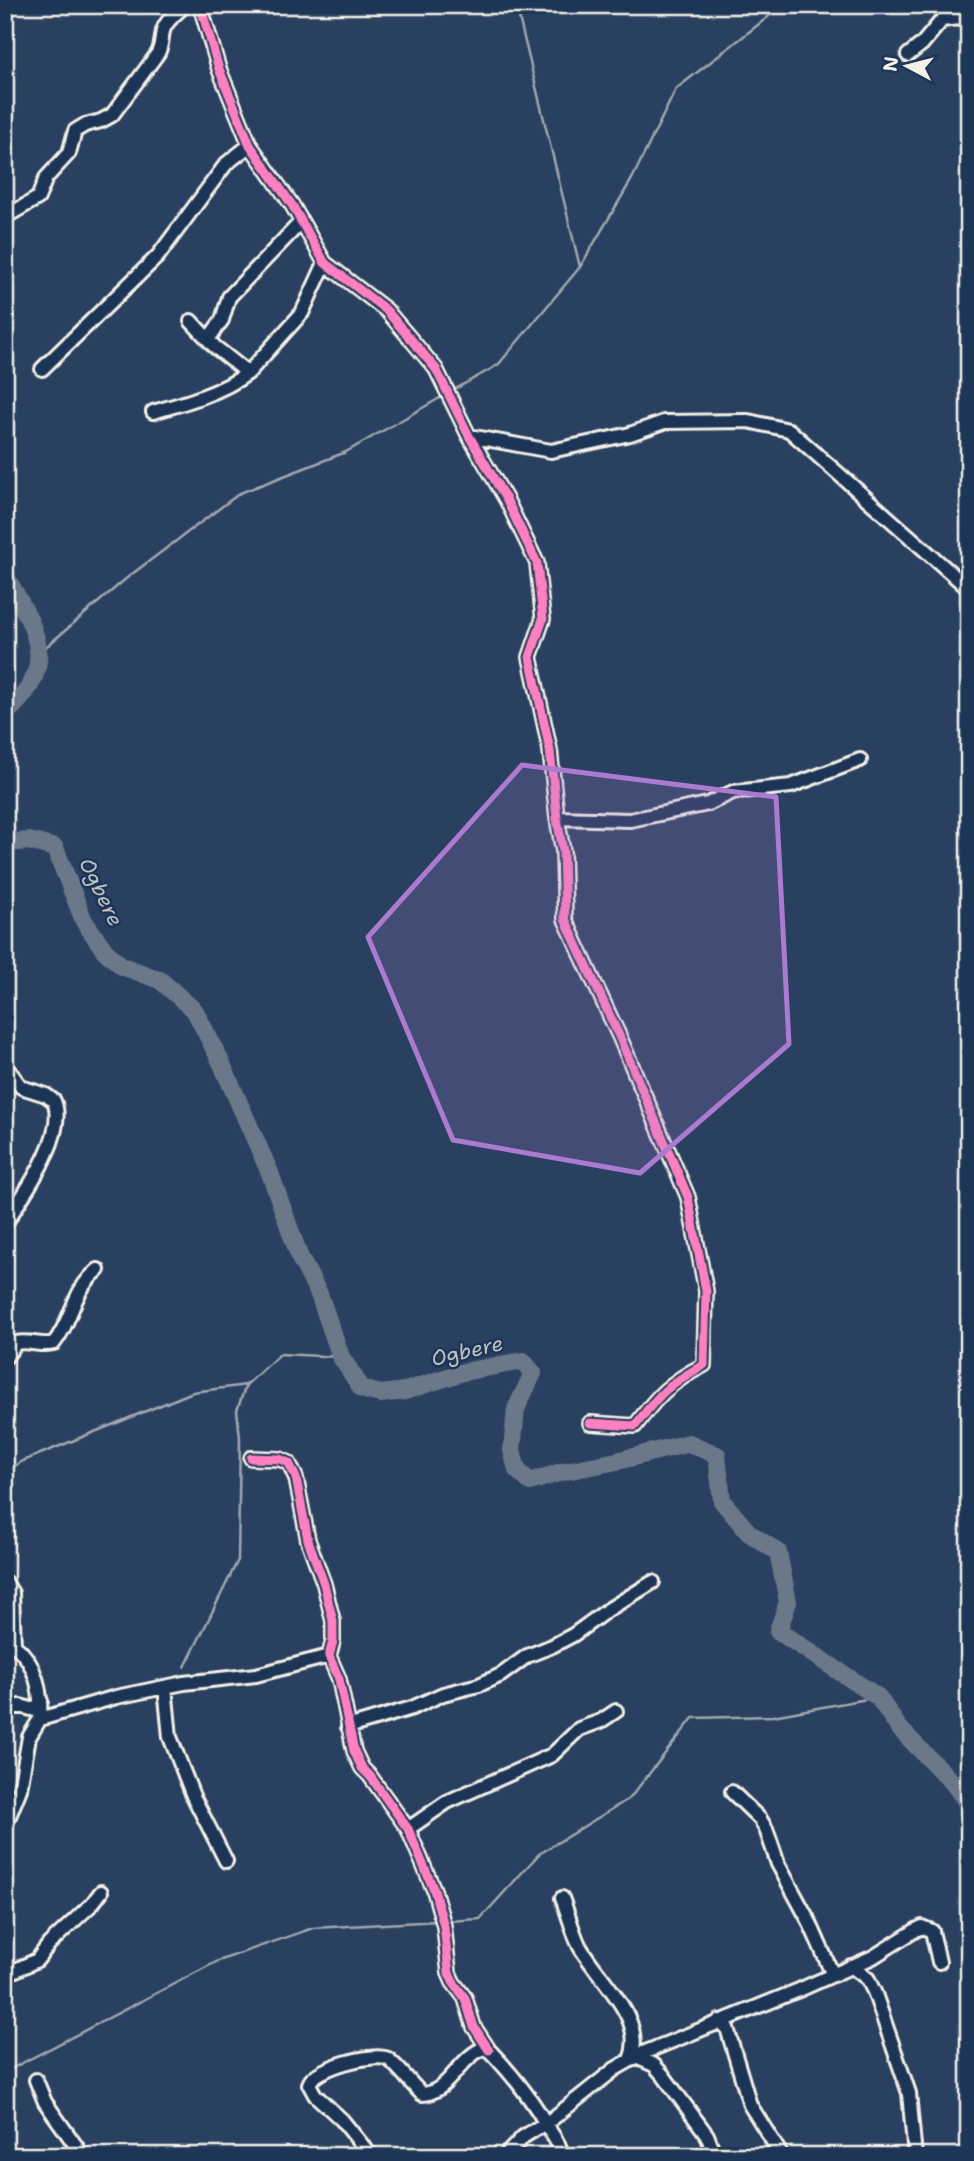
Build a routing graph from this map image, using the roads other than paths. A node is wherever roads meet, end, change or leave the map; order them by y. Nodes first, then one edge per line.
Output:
1 (185, 5) edge
2 (200, 5) edge
3 (969, 22) edge
4 (908, 55) dead end
5 (250, 145) junction
6 (5, 217) edge
7 (301, 222) junction
8 (325, 263) junction
9 (191, 321) dead end
10 (209, 338) junction
11 (41, 369) dead end
12 (248, 373) junction
13 (153, 412) dead end
14 (469, 436) junction
15 (969, 589) edge
16 (860, 761) dead end
17 (556, 818) junction
18 (5, 1065) edge
19 (5, 1224) edge
20 (98, 1270) dead end
21 (5, 1358) edge
22 (590, 1423) dead end
23 (251, 1458) dead end
24 (5, 1522) edge
25 (5, 1534) edge
26 (5, 1582) edge
27 (653, 1582) dead end
28 (329, 1656) junction
29 (165, 1687) junction
30 (41, 1700) junction
31 (5, 1710) edge
32 (616, 1711) dead end
33 (40, 1719) junction
34 (348, 1727) junction
35 (732, 1791) dead end
36 (5, 1826) edge
37 (408, 1829) junction
38 (226, 1861) dead end
39 (101, 1892) dead end
40 (562, 1898) dead end
41 (939, 1962) dead end
42 (851, 1966) junction
43 (832, 1973) junction
44 (5, 1975) edge
45 (719, 2021) junction
46 (489, 2050) junction
47 (633, 2058) junction
48 (36, 2080) dead end
49 (545, 2122) junction
50 (83, 2156) edge
51 (371, 2156) edge
52 (505, 2156) edge
53 (562, 2156) edge
54 (715, 2156) edge
55 (782, 2156) edge
56 (915, 2156) edge

1 - 6 street
2 - 5 street
3 - 4 street
5 - 7 street
5 - 11 street
7 - 8 street
7 - 10 street
8 - 12 street
8 - 14 street
9 - 10 street
10 - 12 street
12 - 13 street
14 - 15 street
14 - 17 street
16 - 17 street
17 - 22 street
18 - 19 street
20 - 21 street
23 - 28 street
24 - 25 street
26 - 30 street
27 - 34 street
28 - 29 street
28 - 34 street
29 - 33 street
29 - 38 street
30 - 31 street
30 - 33 street
32 - 37 street
33 - 36 street
34 - 37 street
35 - 43 street
37 - 46 street
39 - 44 street
40 - 47 street
41 - 42 street
42 - 43 street
42 - 56 street
43 - 45 street
45 - 47 street
45 - 55 street
46 - 49 street
46 - 51 street
47 - 49 street
47 - 54 street
48 - 50 street
49 - 52 street
49 - 53 street

